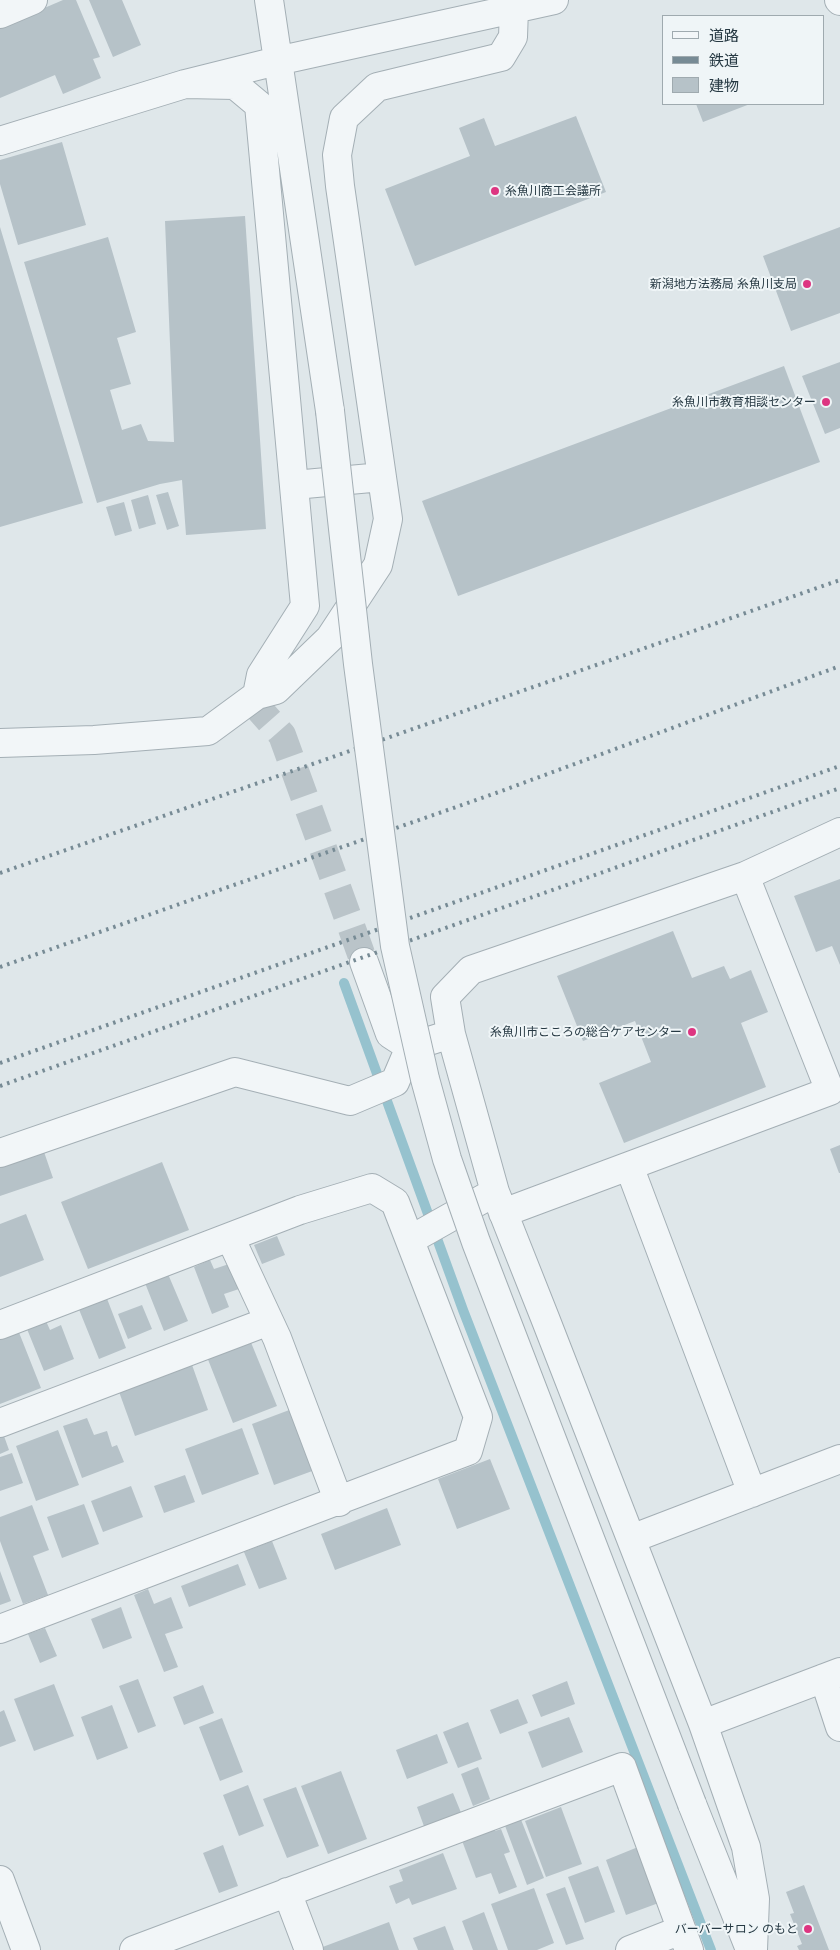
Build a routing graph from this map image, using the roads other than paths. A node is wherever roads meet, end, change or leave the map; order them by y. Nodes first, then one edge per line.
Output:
1 (33, 0) edge
2 (269, 0) edge
3 (554, 0) edge
4 (514, 9) junction
5 (0, 14) edge
6 (278, 61) junction
7 (186, 84) junction
8 (0, 141) edge
9 (382, 477) junction
10 (294, 485) junction
11 (257, 695) junction
12 (0, 742) edge
13 (840, 832) edge
14 (745, 876) junction
15 (364, 962) tunnel mouth
16 (451, 1034) junction
17 (410, 1047) junction
18 (0, 1153) edge
19 (629, 1166) junction
20 (499, 1202) junction
21 (230, 1237) junction
22 (410, 1240) junction
23 (269, 1321) junction
24 (0, 1325) edge
25 (0, 1423) edge
26 (840, 1459) edge
27 (752, 1493) junction
28 (339, 1502) junction
29 (631, 1539) junction
30 (0, 1629) edge
31 (832, 1675) edge
32 (703, 1724) junction
33 (840, 1726) edge
34 (0, 1880) edge
35 (287, 1892) junction
36 (685, 1940) edge
37 (26, 1950) edge
38 (134, 1950) edge
39 (309, 1950) edge
40 (630, 1950) edge
41 (752, 1950) edge

1 - 5 street
2 - 6 street
3 - 4 street
4 - 6 street
4 - 9 street
6 - 7 street
6 - 41 street, bridge
7 - 8 street
7 - 10 street
9 - 10 street
9 - 11 street
10 - 11 street
11 - 12 street
13 - 14 street
14 - 16 street
14 - 19 street
15 - 17 street
16 - 17 street
16 - 20 street
17 - 18 street
19 - 20 street
19 - 27 street
20 - 22 street
20 - 29 street
21 - 22 street
21 - 23 street
21 - 24 street
22 - 28 street
23 - 25 street
23 - 28 street
26 - 27 street
27 - 29 street
28 - 30 street
29 - 32 street
31 - 32 street
31 - 33 street
32 - 41 street
34 - 37 street
35 - 36 street
35 - 38 street
35 - 39 street
36 - 40 street

